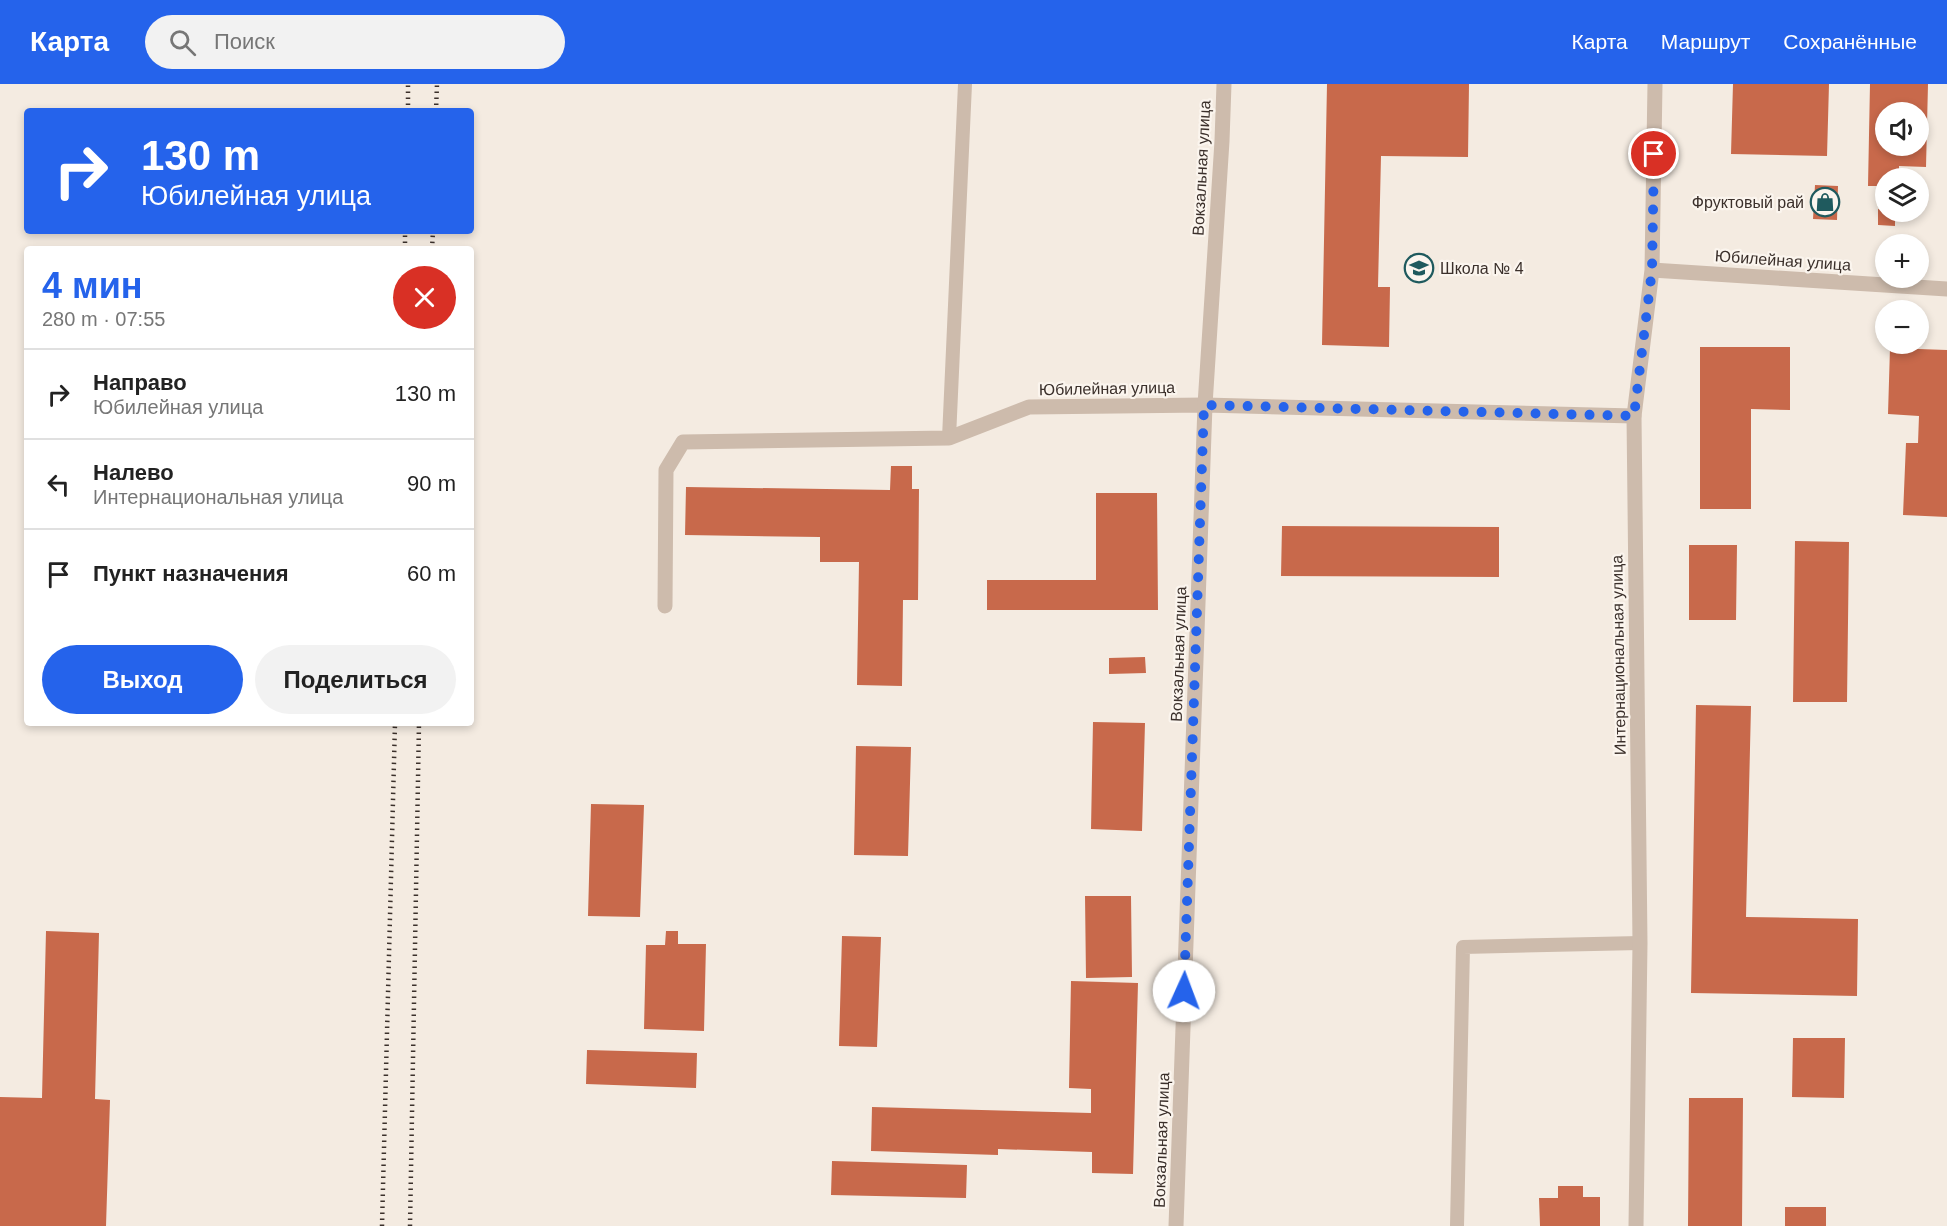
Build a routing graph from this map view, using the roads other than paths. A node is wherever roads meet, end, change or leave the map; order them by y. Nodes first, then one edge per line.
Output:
1 (965, 84) edge
2 (1224, 84) edge
3 (1655, 84) edge
4 (1652, 270) junction
5 (1947, 289) edge
6 (1204, 405) junction
7 (1634, 416) junction
8 (949, 438) junction
9 (666, 606) dead end
10 (1640, 943) junction
11 (1176, 1226) edge
12 (1457, 1226) edge
13 (1636, 1226) edge

1 - 8 lane
2 - 6 street, Вокзальная улица
3 - 4 street, Интернациональная улица
4 - 5 street, Юбилейная улица
4 - 7 street, Интернациональная улица
6 - 7 street, Юбилейная улица
6 - 8 street, Юбилейная улица
6 - 11 street, Вокзальная улица
7 - 10 street, Интернациональная улица
8 - 9 street, Юбилейная улица
10 - 12 lane
10 - 13 street, Интернациональная улица

